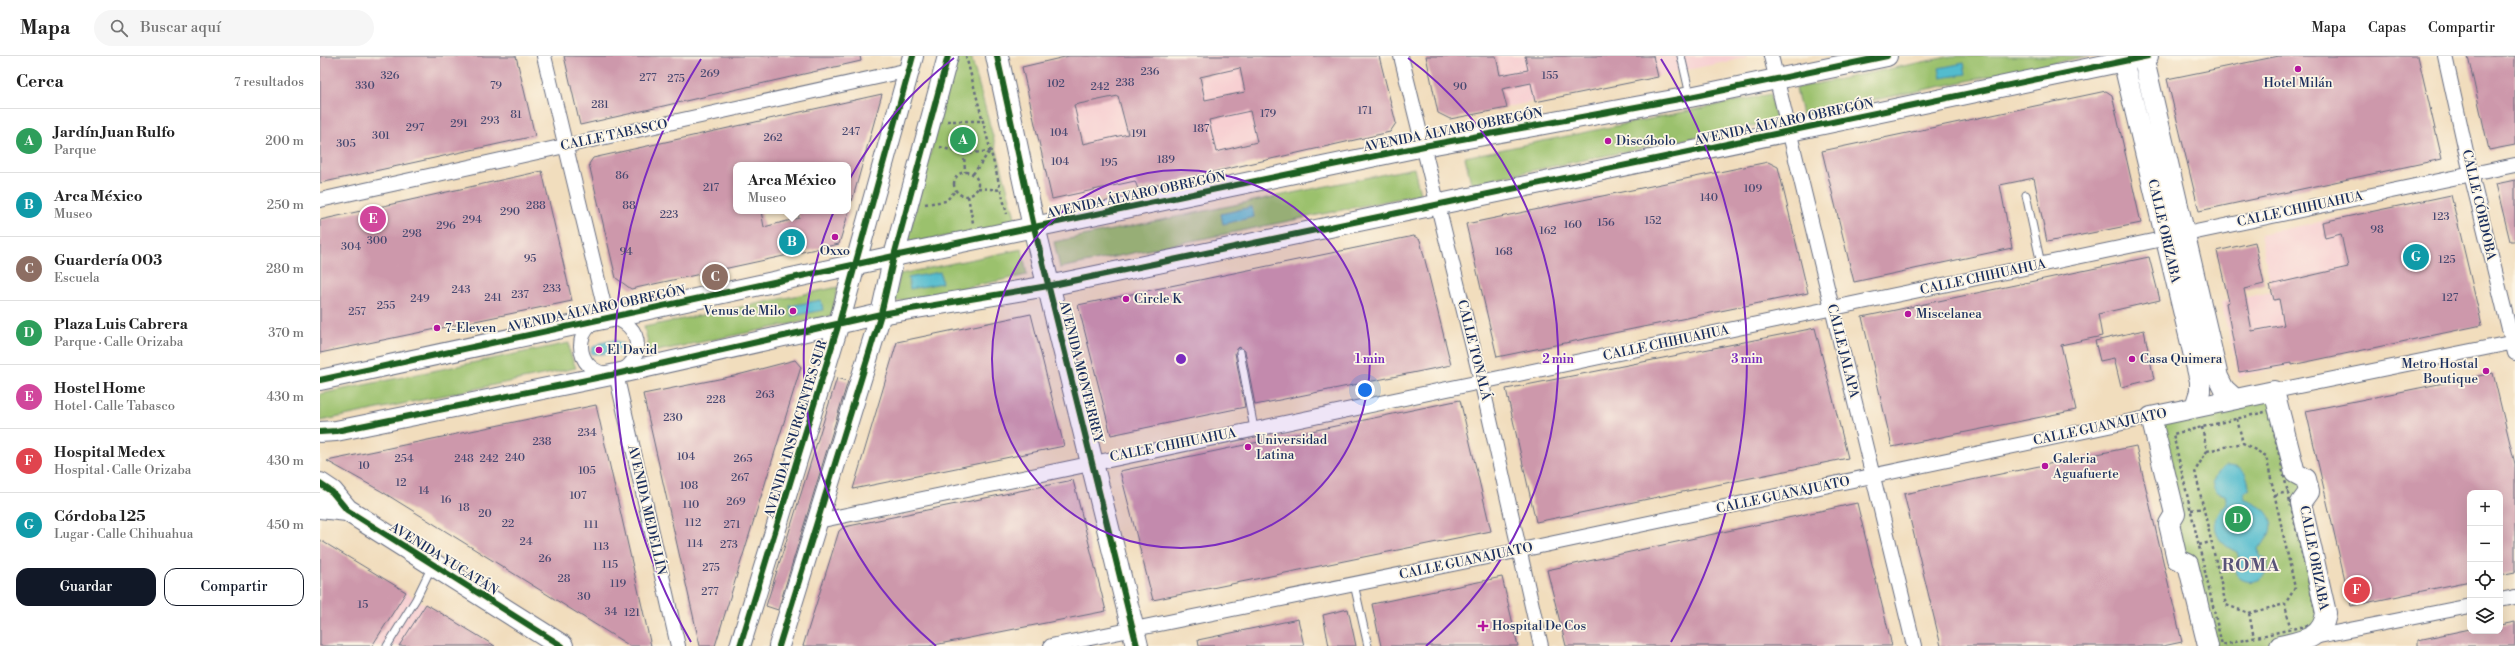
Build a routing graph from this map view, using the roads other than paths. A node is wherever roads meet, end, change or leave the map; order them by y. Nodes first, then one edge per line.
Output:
1 (544, 56) edge
2 (948, 56) edge
3 (997, 56) edge
4 (1401, 56) edge
5 (1681, 56) edge
6 (1772, 56) edge
7 (1887, 56) edge
8 (2145, 56) edge
9 (2445, 56) edge
10 (2123, 58) edge
11 (911, 63) edge
12 (1777, 79) junction
13 (1690, 97) junction
14 (1790, 132) junction
15 (565, 145) junction
16 (1424, 146) junction
17 (2515, 165) edge
18 (2471, 174) junction
19 (2026, 195) dead end
20 (320, 200) edge
21 (1437, 204) junction
22 (1034, 227) junction
23 (2185, 232) junction
24 (2166, 237) junction
25 (894, 256) junction
26 (2041, 264) junction
27 (854, 265) junction
28 (1048, 286) junction
29 (1833, 309) junction
30 (881, 314) junction
31 (607, 318) junction
32 (839, 323) junction
33 (2514, 346) edge
34 (1240, 352) dead end
35 (616, 374) junction
36 (320, 380) edge
37 (1481, 380) junction
38 (2274, 391) junction
39 (2234, 398) junction
40 (2195, 407) junction
41 (2151, 417) junction
42 (1254, 429) junction
43 (320, 432) edge
44 (1092, 462) junction
45 (1873, 476) junction
46 (320, 484) edge
47 (320, 507) edge
48 (347, 510) junction
49 (818, 520) junction
50 (1521, 550) junction
51 (432, 564) junction
52 (1354, 584) junction
53 (2515, 597) edge
54 (2503, 599) edge
55 (2467, 607) edge
56 (2314, 637) junction
57 (1135, 638) edge
58 (2289, 641) edge
59 (387, 646) edge
60 (562, 646) edge
61 (678, 646) edge
62 (740, 646) edge
63 (779, 646) edge
64 (1051, 646) edge
65 (1368, 646) edge
66 (1541, 646) edge
67 (1914, 646) edge
68 (2208, 646) edge

1 - 15 street
2 - 25 main road
3 - 22 main road, AVENIDA MONTERREY
4 - 16 street, CALLE TONALÁ
5 - 13 lane
6 - 12 street, CALLE JALAPA
7 - 12 main road, AVENIDA ÁLVARO OBREGÓN
8 - 10 main road, AVENIDA ÁLVARO OBREGÓN
8 - 23 main road, CALLE ORIZABA
9 - 18 street, CALLE CÓRDOBA
10 - 14 main road, AVENIDA ÁLVARO OBREGÓN
10 - 24 main road, CALLE ORIZABA
11 - 15 street, CALLE TABASCO
11 - 27 main road, AVENIDA INSURGENTES SUR
12 - 13 main road, AVENIDA ÁLVARO OBREGÓN
12 - 14 street, CALLE JALAPA
13 - 16 main road, AVENIDA ÁLVARO OBREGÓN
14 - 21 main road, AVENIDA ÁLVARO OBREGÓN
14 - 29 street, CALLE JALAPA
15 - 20 street, CALLE TABASCO
15 - 31 street
16 - 21 street, CALLE TONALÁ
16 - 22 main road, AVENIDA ÁLVARO OBREGÓN
17 - 18 street, CALLE CHIHUAHUA
18 - 23 street, CALLE CHIHUAHUA
18 - 33 street, CALLE CÓRDOBA
19 - 26 lane
21 - 28 main road, AVENIDA ÁLVARO OBREGÓN
21 - 37 street, CALLE TONALÁ
22 - 25 main road, AVENIDA ÁLVARO OBREGÓN
22 - 28 main road, AVENIDA MONTERREY
23 - 24 street, CALLE CHIHUAHUA
23 - 39 main road, CALLE ORIZABA
24 - 26 street, CALLE CHIHUAHUA
24 - 40 main road, CALLE ORIZABA
25 - 27 main road, AVENIDA ÁLVARO OBREGÓN
25 - 30 main road
26 - 29 street, CALLE CHIHUAHUA
27 - 31 main road, AVENIDA ÁLVARO OBREGÓN
27 - 32 main road, AVENIDA INSURGENTES SUR
28 - 30 main road, AVENIDA ÁLVARO OBREGÓN
28 - 44 main road, AVENIDA MONTERREY
29 - 37 street, CALLE CHIHUAHUA
29 - 45 street, CALLE JALAPA
30 - 32 main road
30 - 49 main road
31 - 35 street
31 - 35 street
31 - 36 main road, AVENIDA ÁLVARO OBREGÓN
32 - 35 main road
32 - 62 main road, AVENIDA INSURGENTES SUR
33 - 38 street, CALLE GUANAJUATO
34 - 42 lane
35 - 43 main road
35 - 61 street, AVENIDA MEDELLÍN
37 - 42 street, CALLE CHIHUAHUA
37 - 50 street, CALLE TONALÁ
38 - 39 main road, CALLE GUANAJUATO
38 - 56 main road, CALLE ORIZABA
39 - 40 main road, CALLE GUANAJUATO
40 - 41 main road, CALLE GUANAJUATO
41 - 45 street, CALLE GUANAJUATO
41 - 68 main road
42 - 44 street, CALLE CHIHUAHUA
44 - 49 street, CALLE CHIHUAHUA
44 - 57 main road, AVENIDA MONTERREY
45 - 50 street, CALLE GUANAJUATO
45 - 67 street, CALLE JALAPA
46 - 48 main road, AVENIDA YUCATÁN
47 - 48 main road, AVENIDA YUCATÁN
48 - 51 main road, AVENIDA YUCATÁN
49 - 63 main road
50 - 52 street, CALLE GUANAJUATO
50 - 66 street, CALLE TONALÁ
51 - 59 lane
51 - 60 main road, AVENIDA YUCATÁN
52 - 57 street, CALLE GUANAJUATO
52 - 65 lane
53 - 54 street
55 - 56 street
56 - 58 main road
57 - 64 street, CALLE GUANAJUATO

